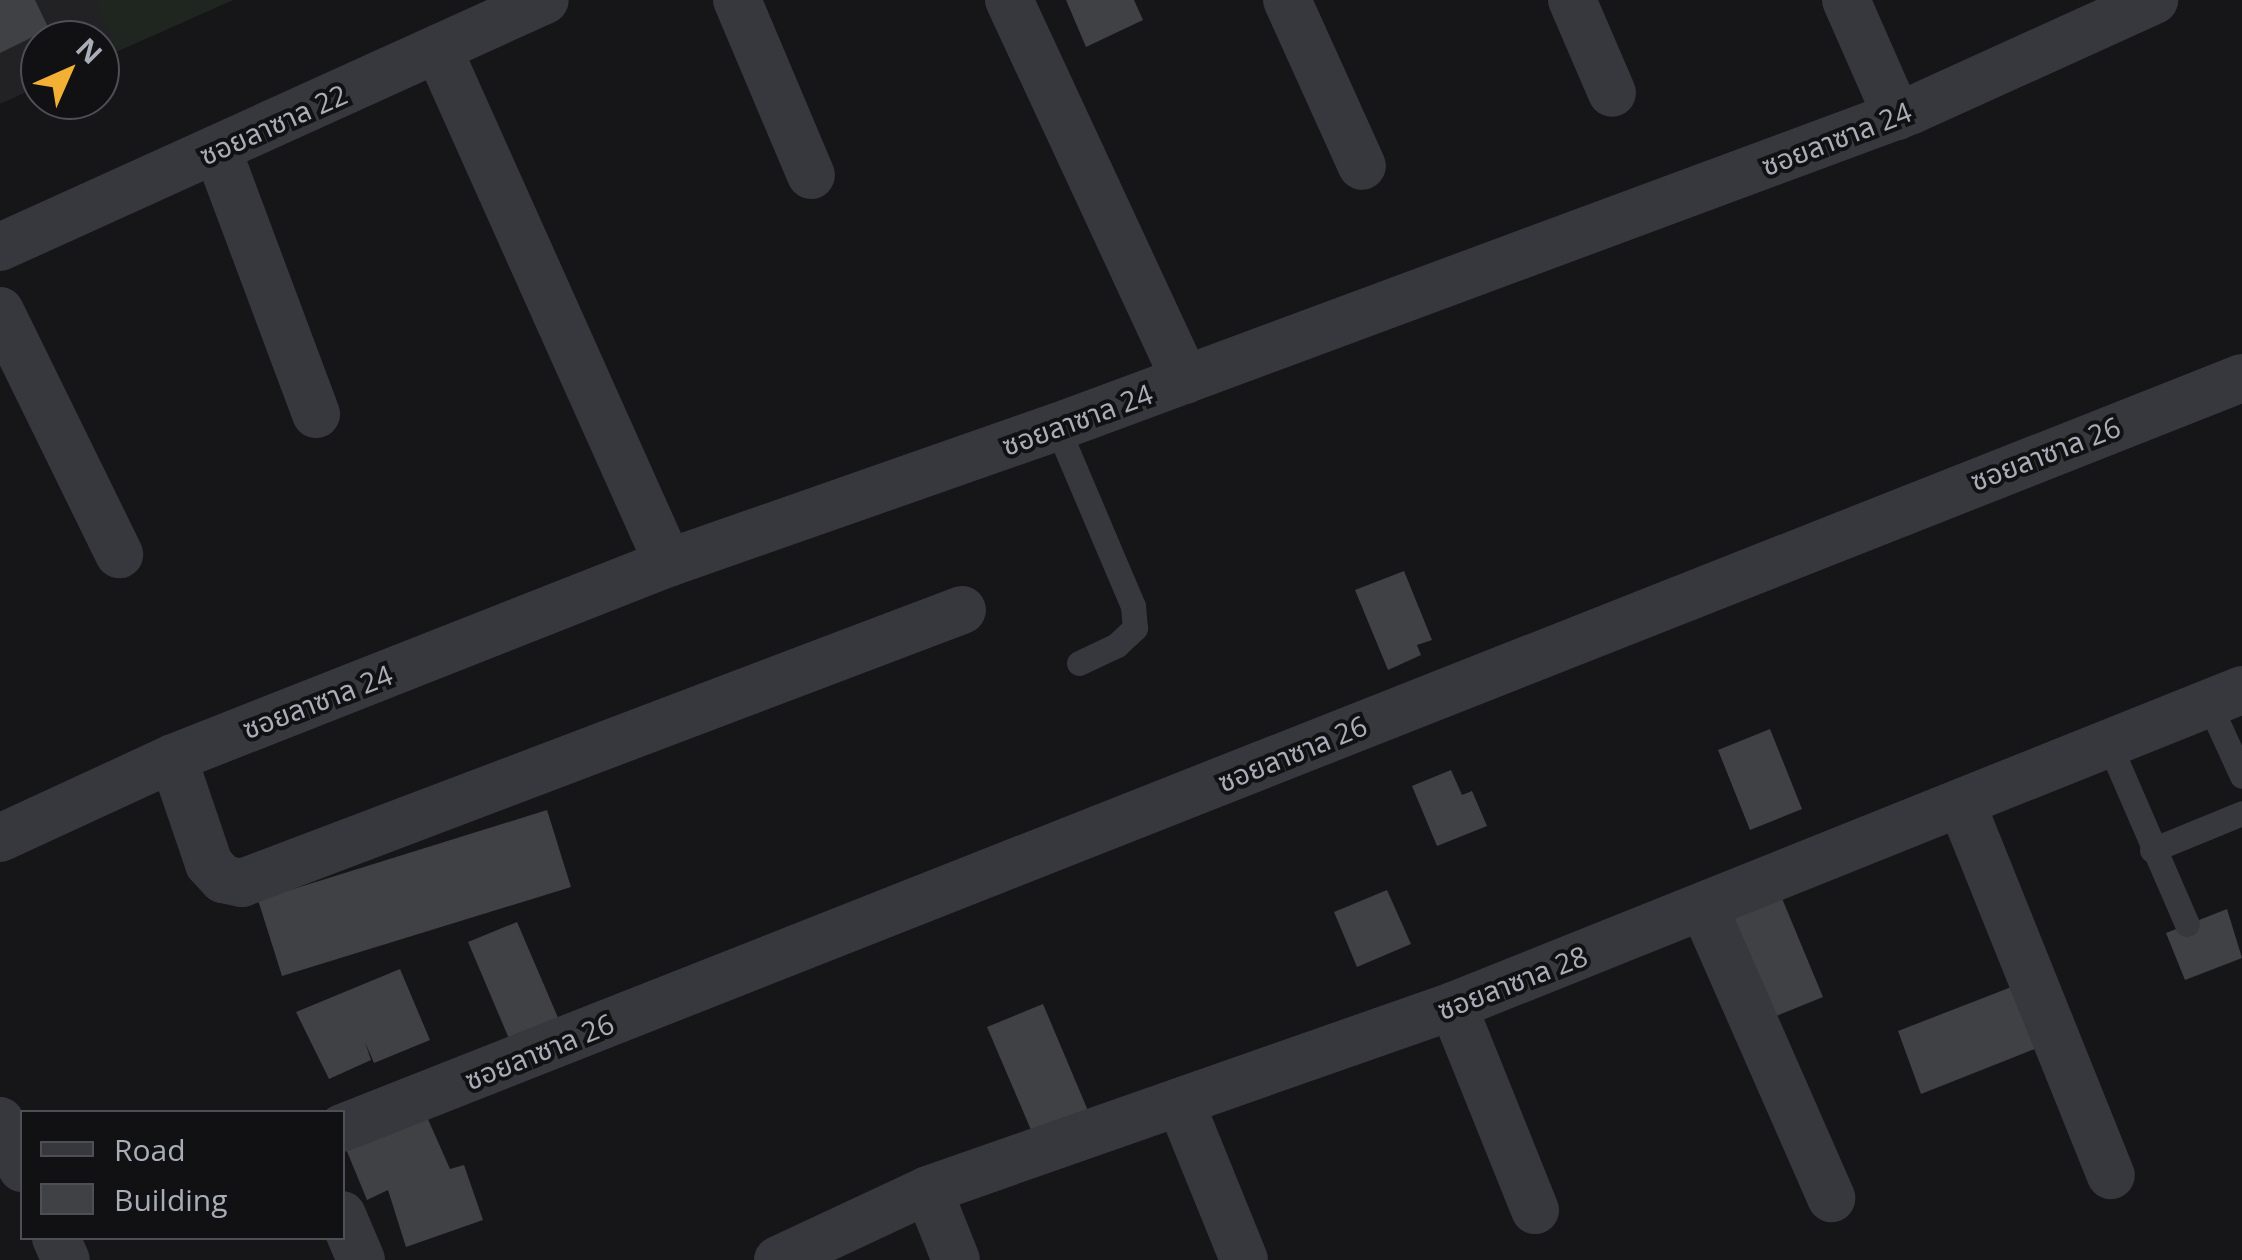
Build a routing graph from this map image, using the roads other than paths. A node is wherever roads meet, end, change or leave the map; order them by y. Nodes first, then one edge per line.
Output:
1 (545, 0) edge
2 (736, 0) edge
3 (1010, 0) edge
4 (1287, 0) edge
5 (1572, 0) edge
6 (1846, 0) edge
7 (2154, 0) edge
8 (438, 48) junction
9 (1612, 93) dead end
10 (1897, 116) junction
11 (216, 149) junction
12 (1362, 166) dead end
13 (811, 175) dead end
14 (0, 247) edge
15 (0, 311) edge
16 (2242, 378) edge
17 (1184, 380) junction
18 (316, 414) dead end
19 (1057, 427) junction
20 (120, 554) dead end
21 (668, 563) junction
22 (962, 610) dead end
23 (1079, 663) dead end
24 (2226, 697) edge
25 (2110, 744) junction
26 (173, 758) junction
27 (2242, 776) edge
28 (1962, 804) junction
29 (2242, 813) edge
30 (0, 838) edge
31 (2152, 850) junction
32 (1704, 908) junction
33 (2187, 924) dead end
34 (1453, 1006) junction
35 (1180, 1102) junction
36 (0, 1121) edge
37 (345, 1127) edge
38 (20, 1164) edge
39 (2111, 1175) dead end
40 (928, 1190) junction
41 (1832, 1198) dead end
42 (1535, 1210) dead end
43 (345, 1222) edge
44 (361, 1260) edge
45 (778, 1260) edge
46 (956, 1260) edge
47 (1244, 1260) edge

1 - 8 street, ซอยลาซาล 22
2 - 13 street
3 - 17 street
4 - 12 street
5 - 9 street
6 - 10 street
7 - 10 street, ซอยลาซาล 24
8 - 11 street, ซอยลาซาล 22
8 - 21 street
10 - 17 street, ซอยลาซาล 24
11 - 14 street, ซอยลาซาล 22
11 - 18 street
15 - 20 street
16 - 37 street, ซอยลาซาล 26
17 - 19 street, ซอยลาซาล 24
19 - 21 street, ซอยลาซาล 24
19 - 23 lane
21 - 26 street, ซอยลาซาล 24
22 - 26 street
24 - 25 street, ซอยลาซาล 28
24 - 27 lane
25 - 28 street, ซอยลาซาล 28
25 - 31 lane
26 - 30 street, ซอยลาซาล 24
28 - 32 street, ซอยลาซาล 28
28 - 39 street
29 - 31 lane
31 - 33 lane
32 - 34 street, ซอยลาซาล 28
32 - 41 street
34 - 35 street, ซอยลาซาล 28
34 - 42 street
35 - 40 street, ซอยลาซาล 28
35 - 47 street
36 - 38 street
40 - 45 street, ซอยลาซาล 28
40 - 46 street
43 - 44 street

